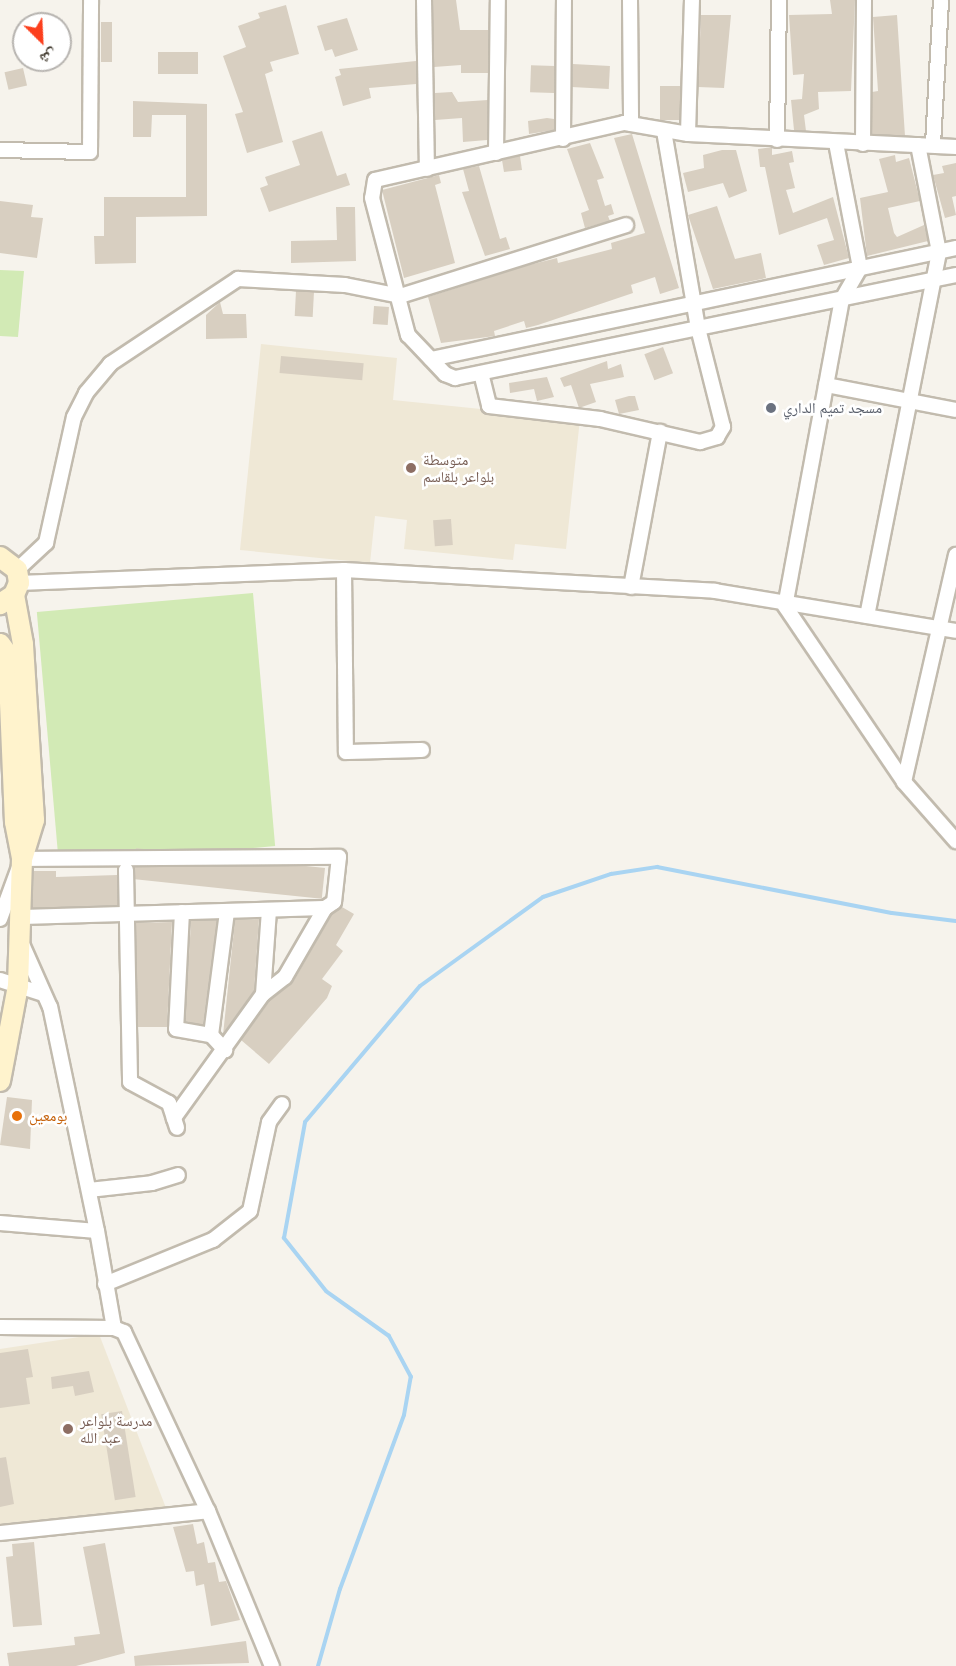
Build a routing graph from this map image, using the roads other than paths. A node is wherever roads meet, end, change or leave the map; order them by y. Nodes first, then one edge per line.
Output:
1 (91, 0) edge
2 (424, 0) edge
3 (498, 0) edge
4 (564, 0) edge
5 (630, 0) edge
6 (692, 0) edge
7 (779, 0) edge
8 (864, 0) edge
9 (941, 0) edge
10 (631, 124) junction
11 (664, 131) junction
12 (688, 134) junction
13 (564, 139) junction
14 (777, 140) junction
15 (836, 143) junction
16 (863, 144) junction
17 (933, 144) junction
18 (918, 145) junction
19 (956, 147) edge
20 (0, 150) edge
21 (496, 153) junction
22 (427, 169) junction
23 (626, 225) dead end
24 (956, 249) edge
25 (939, 252) junction
26 (860, 268) junction
27 (956, 275) edge
28 (930, 280) junction
29 (400, 296) junction
30 (842, 299) junction
31 (694, 304) junction
32 (698, 328) junction
33 (430, 359) junction
34 (481, 373) junction
35 (826, 385) junction
36 (908, 401) junction
37 (956, 410) edge
38 (660, 432) junction
39 (956, 555) edge
40 (344, 570) junction
41 (8, 575) edge
42 (631, 587) junction
43 (785, 606) junction
44 (867, 616) junction
45 (939, 628) junction
46 (956, 632) edge
47 (8, 651) edge
48 (422, 750) dead end
49 (904, 782) junction
50 (956, 841) edge
51 (22, 859) junction
52 (126, 870) dead end
53 (325, 908) junction
54 (269, 910) junction
55 (227, 911) junction
56 (182, 912) junction
57 (127, 914) junction
58 (21, 917) junction
59 (0, 920) edge
60 (21, 942) junction
61 (9, 983) edge
62 (43, 994) junction
63 (263, 994) junction
64 (211, 1035) junction
65 (225, 1050) junction
66 (0, 1081) edge
67 (282, 1104) dead end
68 (178, 1174) dead end
69 (89, 1190) junction
70 (0, 1222) edge
71 (97, 1231) junction
72 (105, 1284) junction
73 (0, 1327) edge
74 (114, 1328) junction
75 (208, 1511) junction
76 (0, 1533) edge
77 (272, 1666) edge

1 - 20 street
2 - 22 street
3 - 21 street
4 - 13 street
5 - 10 street
6 - 12 street
7 - 14 street
8 - 16 street
9 - 17 street
10 - 11 street
10 - 13 street
11 - 12 street
11 - 31 street
12 - 14 street
13 - 21 street
14 - 15 street
15 - 16 street
15 - 26 street
16 - 18 street
17 - 18 street
17 - 19 street
18 - 25 street
21 - 22 street
22 - 29 street
23 - 29 street
24 - 25 street
25 - 26 street
25 - 28 street
26 - 30 street
26 - 31 street
27 - 28 street
28 - 30 street
28 - 36 street
29 - 33 street
29 - 41 street
30 - 32 street
30 - 35 street
31 - 32 street
31 - 33 street
32 - 34 street
32 - 38 street
33 - 34 street
34 - 38 street
35 - 36 street
35 - 43 street
36 - 37 street
36 - 44 street
38 - 42 street
39 - 45 street
40 - 41 street
40 - 42 street
40 - 48 street
41 - 47 main road
42 - 43 street
43 - 44 street
43 - 49 street
44 - 45 street
45 - 46 street
45 - 49 street
47 - 51 main road
49 - 50 street
51 - 53 street
51 - 58 main road
51 - 59 street
52 - 57 street
53 - 54 street
53 - 63 street
54 - 55 street
54 - 63 street
55 - 56 street
55 - 64 street
56 - 57 street
56 - 64 street
57 - 58 street
57 - 65 street
58 - 60 main road
60 - 61 main road
60 - 62 street
61 - 62 street
61 - 66 main road
62 - 69 street
63 - 65 street
64 - 65 street
67 - 72 street
68 - 69 street
69 - 71 street
70 - 71 street
71 - 72 street
72 - 74 street
73 - 74 street
74 - 75 street
75 - 76 street
75 - 77 street

